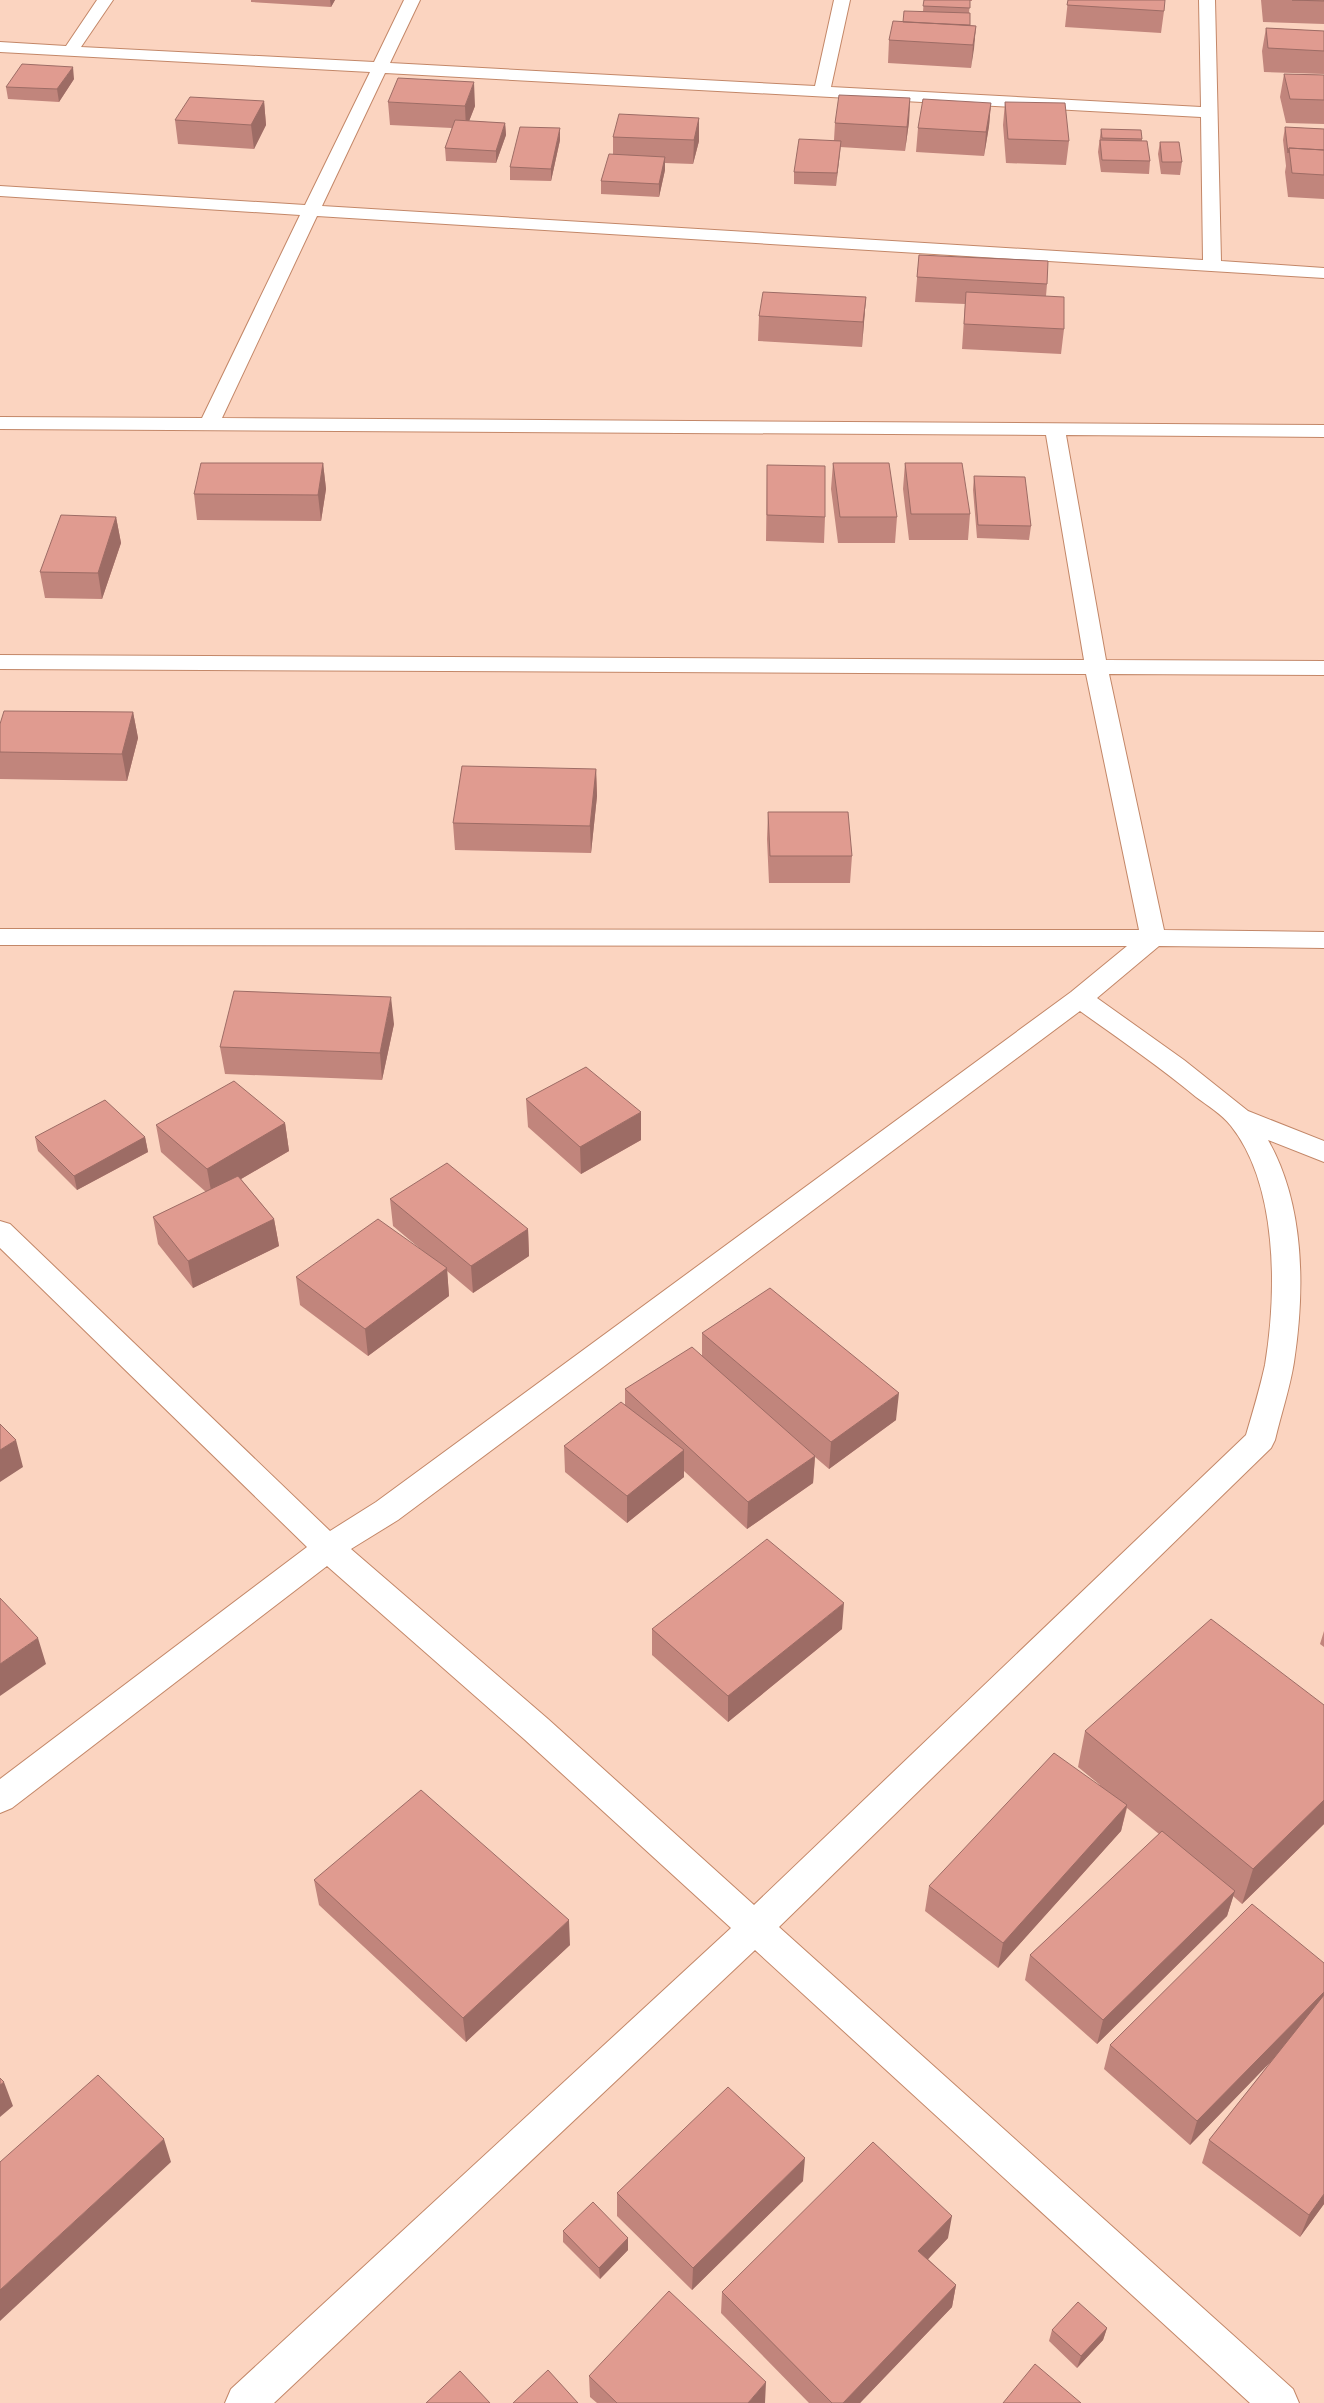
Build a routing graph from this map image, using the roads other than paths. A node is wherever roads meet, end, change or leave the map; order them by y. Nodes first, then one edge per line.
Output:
1 (105, 0) edge
2 (412, 0) edge
3 (842, 0) edge
4 (1207, 0) edge
5 (0, 46) edge
6 (70, 50) junction
7 (380, 67) junction
8 (822, 91) junction
9 (1209, 112) junction
10 (0, 191) edge
11 (310, 211) junction
12 (1212, 266) junction
13 (1324, 273) edge
14 (0, 422) edge
15 (209, 424) junction
16 (1055, 429) junction
17 (1324, 430) edge
18 (0, 662) edge
19 (1096, 667) junction
20 (1324, 668) edge
21 (0, 938) edge
22 (1153, 938) junction
23 (1324, 940) edge
24 (1080, 998) junction
25 (1239, 1118) junction
26 (1324, 1152) edge
27 (0, 1231) edge
28 (328, 1548) junction
29 (0, 1798) edge
30 (755, 1926) junction
31 (246, 2403) edge
32 (1279, 2403) edge

1 - 6 street
2 - 7 street
3 - 8 street
4 - 9 street
5 - 6 street
6 - 7 street
7 - 8 street
7 - 11 street
8 - 9 street
9 - 12 street
10 - 11 street
11 - 12 street
11 - 15 street
12 - 13 street
14 - 15 street
15 - 16 street
16 - 17 street
16 - 19 street
18 - 19 street
19 - 20 street
19 - 22 street
21 - 22 street
22 - 23 street
22 - 24 street
24 - 25 street
24 - 28 street
25 - 26 street
25 - 30 street
27 - 28 street
28 - 29 street
28 - 30 street
30 - 31 street
30 - 32 street

